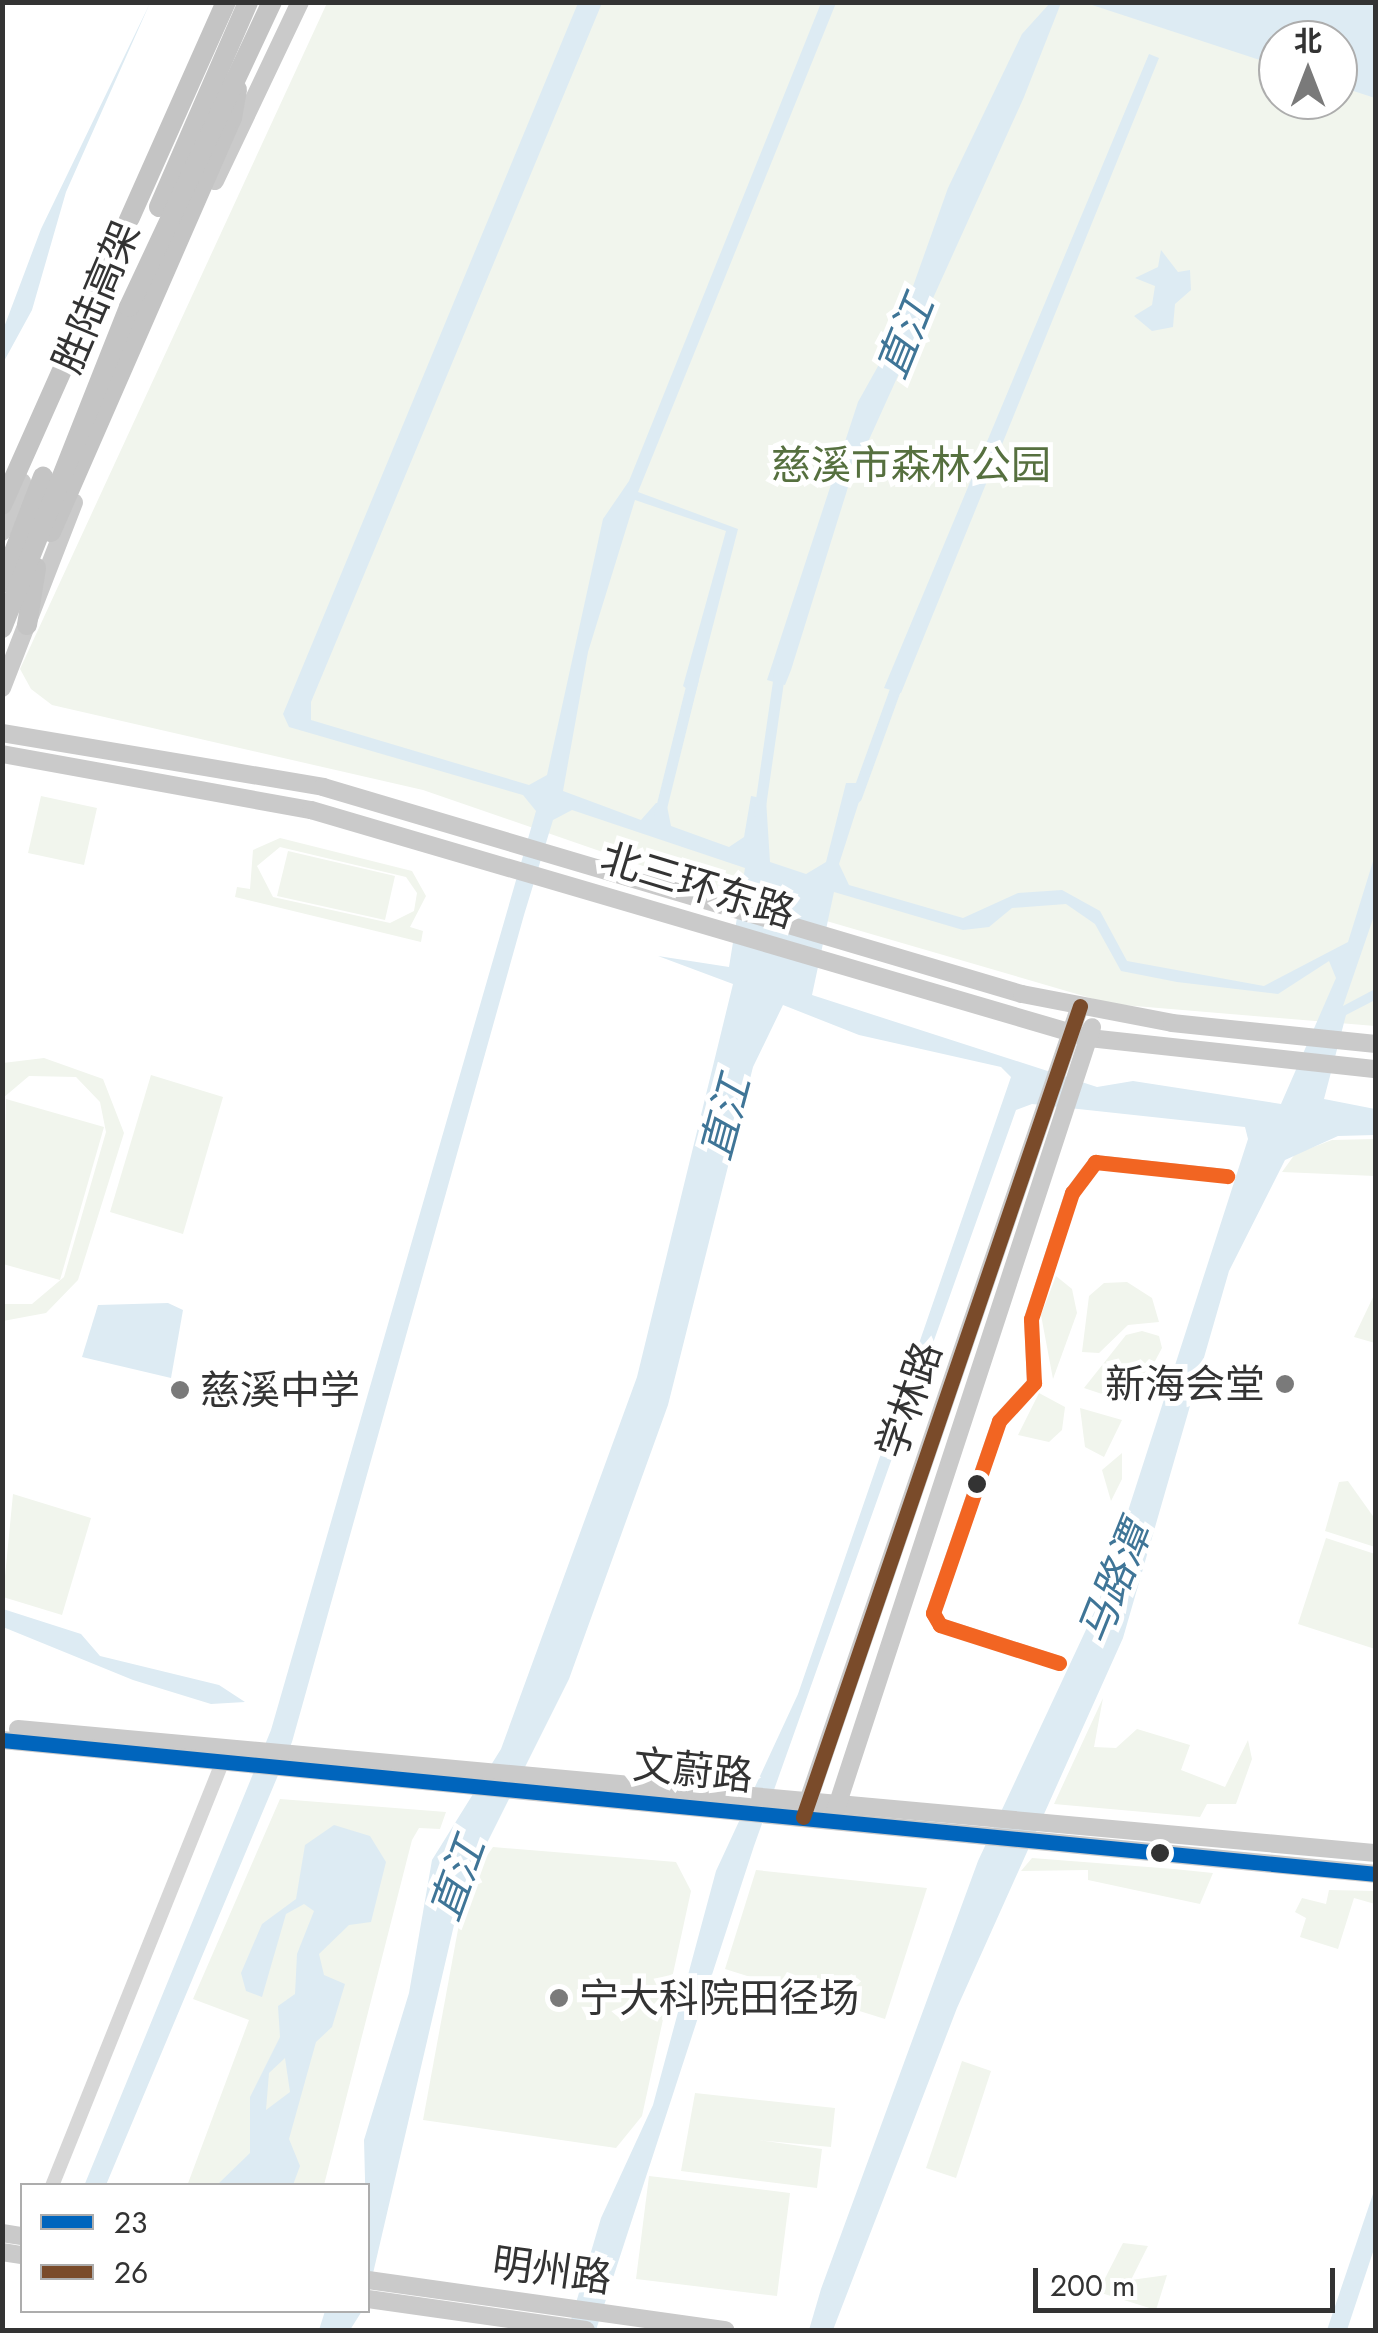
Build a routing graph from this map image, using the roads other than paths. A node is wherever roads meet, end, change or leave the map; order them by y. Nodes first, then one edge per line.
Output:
1 (226, 2) edge
2 (236, 2) edge
3 (248, 2) edge
4 (272, 2) edge
5 (300, 2) edge
6 (240, 68) junction
7 (2, 505) edge
8 (2, 532) edge
9 (2, 583) edge
10 (27, 624) junction
11 (2, 628) edge
12 (2, 688) edge
13 (2, 733) edge
14 (2, 754) edge
15 (1089, 1008) junction
16 (1080, 1035) junction
17 (1376, 1044) edge
18 (1376, 1069) edge
19 (1227, 1176) dead end
20 (1059, 1663) dead end
21 (2, 1728) edge
22 (2, 1740) edge
23 (261, 1755) junction
24 (224, 1760) junction
25 (796, 1807) junction
26 (835, 1811) junction
27 (1037, 1830) junction
28 (1376, 1853) edge
29 (1376, 1874) edge
30 (53, 2183) edge
31 (373, 2290) edge
32 (586, 2330) edge
33 (726, 2330) edge

1 - 7 highway
2 - 8 main road
3 - 9 highway, 胜陆高架
4 - 6 highway, 胜陆高架
5 - 10 main road
6 - 10 highway
6 - 11 highway, 胜陆高架
10 - 12 main road
13 - 15 main road, 北三环东路
14 - 16 main road, 北三环东路
15 - 16 main road, 学林路
15 - 17 main road, 北三环东路
16 - 18 main road, 北三环东路
16 - 25 main road, 学林路
16 - 26 main road, 学林路
19 - 20 street
21 - 23 main road, 文蔚路
22 - 24 main road, 文蔚路
23 - 24 main road, 文蔚路
23 - 25 main road, 文蔚路
24 - 30 street
25 - 26 main road, 文蔚路
26 - 27 main road, 文蔚路
27 - 28 main road, 文蔚路
27 - 29 main road, 文蔚路
31 - 32 main road, 明州路
31 - 33 main road, 明州路

